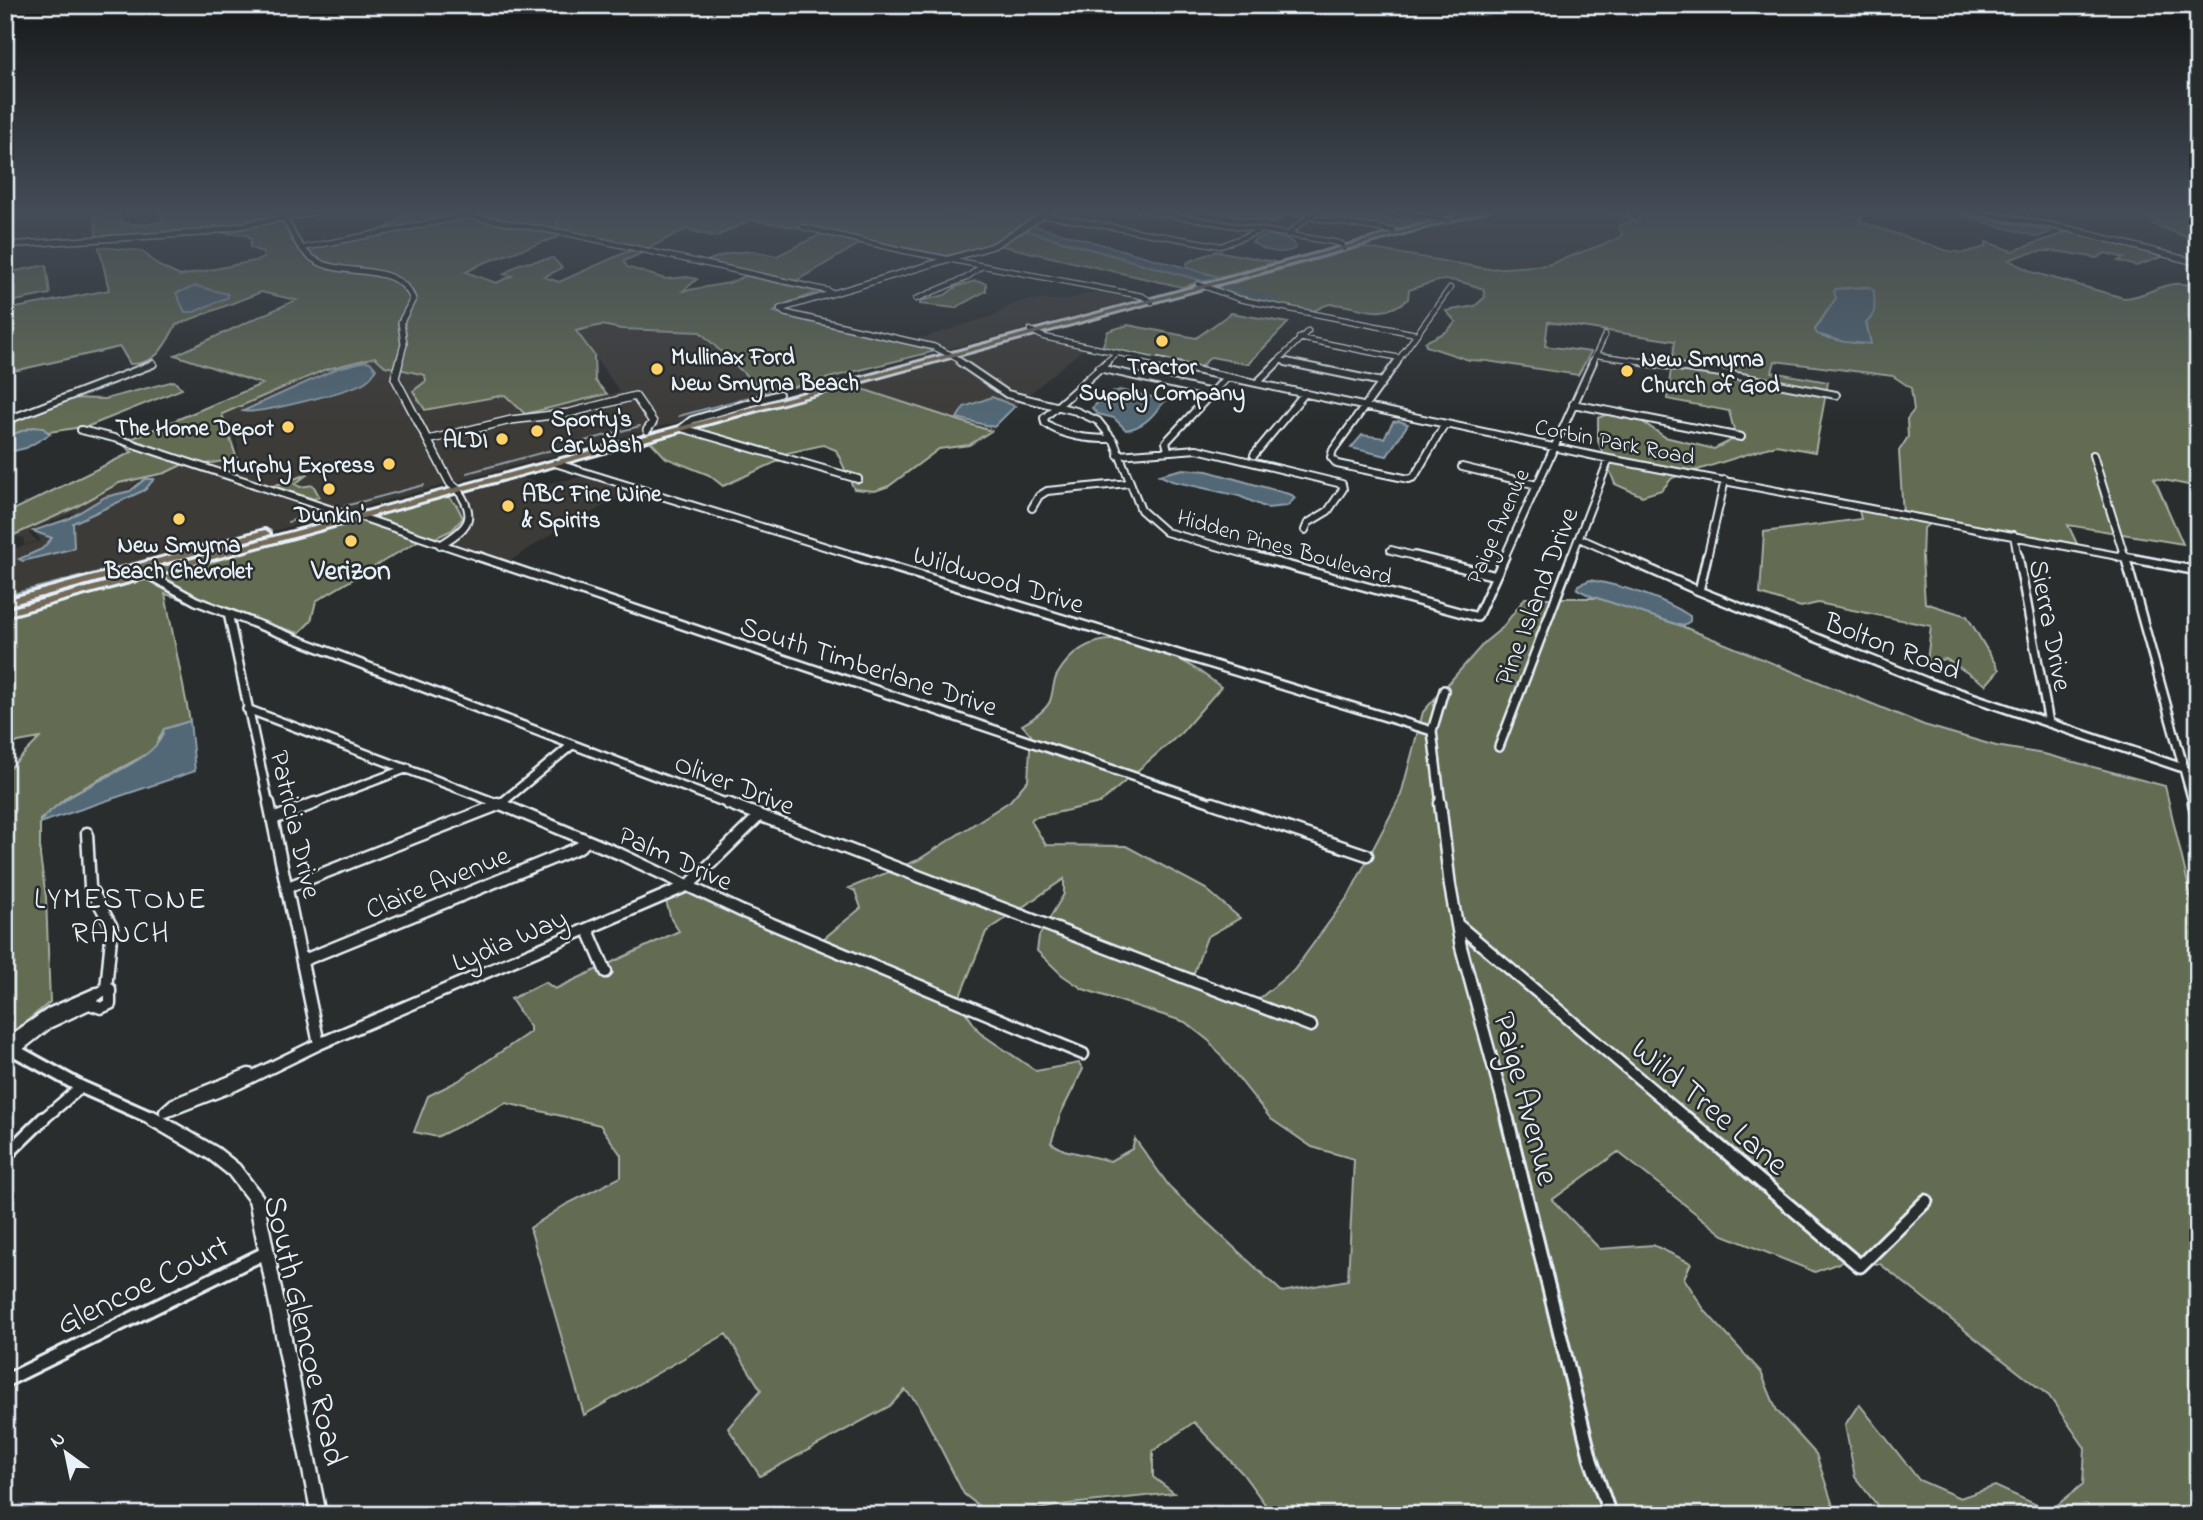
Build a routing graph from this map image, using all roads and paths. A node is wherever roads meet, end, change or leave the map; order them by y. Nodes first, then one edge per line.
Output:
1 (399, 281) edge
2 (783, 281) edge
3 (868, 281) edge
4 (959, 281) edge
5 (1056, 281) edge
6 (1220, 281) edge
7 (1202, 286) junction
8 (1450, 288) dead end
9 (829, 291) junction
10 (916, 299) dead end
11 (1150, 300) junction
12 (1308, 331) dead end
13 (1033, 332) junction
14 (1416, 334) junction
15 (1605, 335) dead end
16 (1299, 338) junction
17 (1116, 353) junction
18 (950, 354) junction
19 (1596, 355) junction
20 (1400, 358) junction
21 (1279, 360) junction
22 (153, 364) dead end
23 (1099, 368) junction
24 (1227, 377) junction
25 (1382, 382) junction
26 (1257, 383) junction
27 (1212, 393) junction
28 (1305, 393) junction
29 (779, 394) junction
30 (1836, 395) dead end
31 (1573, 404) junction
32 (641, 405) junction
33 (1055, 407) junction
34 (1364, 407) junction
35 (5, 421) edge
36 (663, 425) junction
37 (1445, 425) junction
38 (682, 428) junction
39 (82, 430) dead end
40 (647, 430) junction
41 (1741, 437) dead end
42 (1112, 439) junction
43 (428, 440) junction
44 (1553, 448) junction
45 (1167, 450) junction
46 (1118, 455) junction
47 (1254, 455) dead end
48 (2093, 456) dead end
49 (1609, 459) junction
50 (558, 462) junction
51 (1462, 467) dead end
52 (858, 479) dead end
53 (1724, 480) junction
54 (1129, 483) junction
55 (1537, 485) junction
56 (453, 486) junction
57 (1032, 508) dead end
58 (341, 513) junction
59 (358, 516) junction
60 (1305, 530) dead end
61 (2014, 535) junction
62 (1579, 538) junction
63 (440, 545) junction
64 (1391, 550) dead end
65 (2125, 557) junction
66 (145, 570) junction
67 (2198, 571) edge
68 (1496, 576) junction
69 (1699, 590) junction
70 (5, 603) edge
71 (5, 611) edge
72 (229, 613) junction
73 (1477, 617) joint
74 (1444, 690) dead end
75 (247, 709) junction
76 (2049, 723) junction
77 (1432, 731) junction
78 (572, 745) junction
79 (1499, 747) dead end
80 (408, 768) junction
81 (2183, 768) junction
82 (2198, 776) edge
83 (502, 804) junction
84 (759, 816) junction
85 (2198, 818) edge
86 (273, 819) junction
87 (87, 833) dead end
88 (586, 842) junction
89 (1367, 855) dead end
90 (689, 885) junction
91 (288, 887) junction
92 (1457, 924) junction
93 (588, 930) junction
94 (304, 960) junction
95 (606, 972) dead end
96 (102, 991) junction
97 (91, 1003) junction
98 (1311, 1026) dead end
99 (320, 1044) junction
100 (8, 1047) edge
101 (1083, 1054) dead end
102 (81, 1087) junction
103 (159, 1115) junction
104 (5, 1156) edge
105 (1926, 1201) dead end
106 (265, 1253) junction
107 (5, 1381) edge
108 (319, 1515) edge
109 (1610, 1515) edge

1 - 43 street
2 - 9 street
3 - 9 street
4 - 10 street
5 - 11 street
6 - 7 main road
7 - 11 main road
7 - 14 street
8 - 14 street
9 - 18 street
11 - 13 main road
12 - 16 street
13 - 17 street, Corbin Park Road
13 - 18 main road
14 - 20 street
15 - 19 street, Paige Avenue
16 - 20 street
16 - 21 street
17 - 23 street
17 - 24 street, Corbin Park Road
18 - 29 main road
18 - 33 street, Hidden Pines Boulevard
18 - 38 main road
19 - 30 street
19 - 31 street, Paige Avenue
20 - 25 street
21 - 25 street
21 - 26 street
22 - 35 street
23 - 27 street
23 - 33 street
24 - 26 street, Corbin Park Road
24 - 27 street
25 - 34 street
26 - 28 street, Corbin Park Road
27 - 45 street
28 - 34 street, Corbin Park Road
28 - 47 street
29 - 36 main road
29 - 38 street
31 - 41 street
31 - 44 street, Paige Avenue
32 - 36 street
32 - 40 street
32 - 43 street
33 - 42 street, Hidden Pines Boulevard
33 - 42 street
34 - 37 street, Corbin Park Road
34 - 37 street
36 - 40 main road
36 - 50 main road
37 - 44 street, Corbin Park Road
38 - 50 main road
38 - 52 street
39 - 58 street
40 - 56 main road
42 - 46 street, Hidden Pines Boulevard
43 - 56 street
44 - 49 street, Corbin Park Road
44 - 55 street, Paige Avenue
45 - 46 street
45 - 60 street
46 - 54 street, Hidden Pines Boulevard
48 - 65 street
49 - 53 street, Corbin Park Road
49 - 62 street, Pine Island Drive
50 - 56 main road
50 - 77 street, Wildwood Drive
51 - 55 street
53 - 61 street, Corbin Park Road
53 - 69 street
54 - 57 street
54 - 73 street, Hidden Pines Boulevard
55 - 68 street, Paige Avenue
56 - 58 main road
56 - 59 main road
56 - 63 street
58 - 66 main road
59 - 63 street, South Timberlane Drive
59 - 66 main road
61 - 65 street, Corbin Park Road
61 - 76 street, Sierra Drive
62 - 69 street, Bolton Road
62 - 79 street, Pine Island Drive
63 - 89 street, South Timberlane Drive
64 - 68 street
65 - 67 street, Corbin Park Road
65 - 81 street
66 - 70 main road
66 - 71 main road
66 - 72 street, Oliver Drive
68 - 73 street, Paige Avenue
69 - 76 street, Bolton Road
72 - 75 street, Patricia Drive
72 - 78 street, Oliver Drive
74 - 77 street, Paige Avenue
75 - 80 street, Palm Drive
75 - 86 street, Patricia Drive
76 - 81 street, Bolton Road
77 - 92 street, Paige Avenue
78 - 83 street
78 - 84 street, Oliver Drive
80 - 83 street, Palm Drive
80 - 86 street
81 - 82 street, Bolton Road
81 - 85 street
83 - 88 street, Palm Drive
83 - 91 street
84 - 90 street, Lydia Way
84 - 98 street, Oliver Drive
86 - 91 street, Patricia Drive
87 - 96 street
88 - 90 street, Palm Drive
88 - 94 street, Claire Avenue
90 - 93 street, Lydia Way
90 - 101 street, Palm Drive
91 - 94 street, Patricia Drive
92 - 105 street, Wild Tree Lane
92 - 109 street, Paige Avenue
93 - 95 street
93 - 99 street, Lydia Way
94 - 99 street, Patricia Drive
96 - 97 street
96 - 97 street
96 - 100 street
97 - 100 street
99 - 103 street, Lydia Way
100 - 102 street, South Glencoe Road
102 - 103 street, South Glencoe Road
102 - 104 street
103 - 106 street, South Glencoe Road
106 - 107 street, Glencoe Court
106 - 108 street, South Glencoe Road

